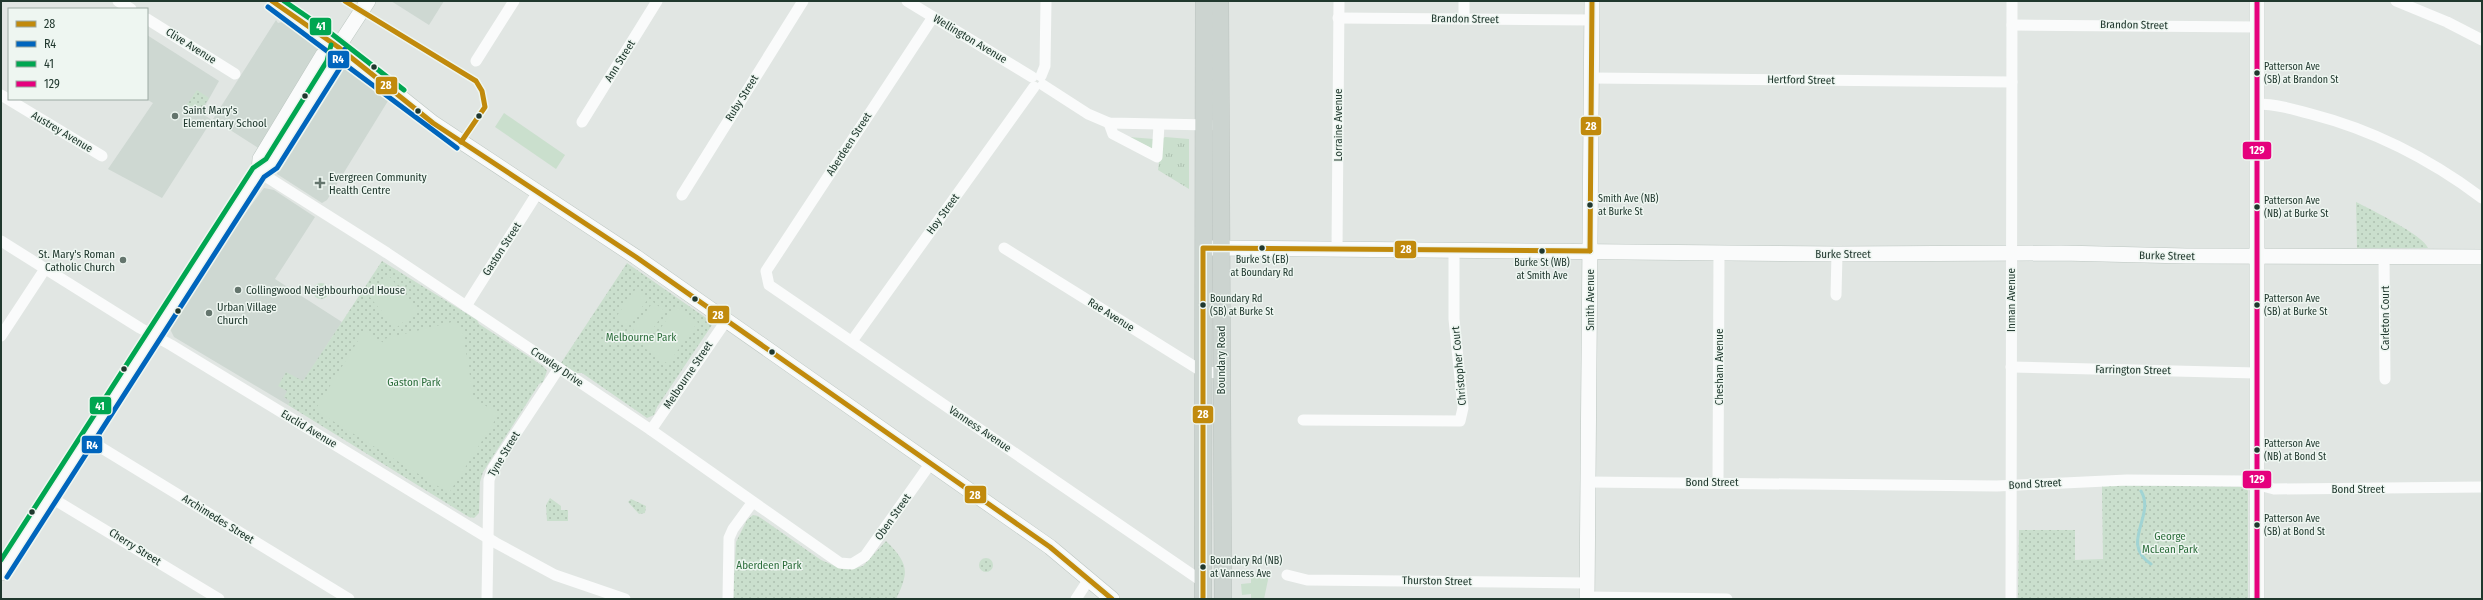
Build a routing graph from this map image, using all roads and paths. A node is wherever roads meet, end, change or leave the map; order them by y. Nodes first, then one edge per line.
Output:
1 (118, 1) edge
2 (272, 1) edge
3 (368, 1) edge
4 (514, 1) edge
5 (657, 1) edge
6 (803, 1) edge
7 (907, 1) edge
8 (1046, 1) edge
9 (1204, 1) edge
10 (1220, 1) edge
11 (1339, 1) edge
12 (1464, 1) edge
13 (1592, 1) edge
14 (2012, 1) edge
15 (2257, 1) edge
16 (2396, 1) edge
17 (129, 8) edge
18 (933, 17) junction
19 (1338, 18) junction
20 (1464, 19) junction
21 (148, 20) edge
22 (1592, 20) junction
23 (2012, 24) junction
24 (2257, 27) junction
25 (2482, 40) edge
26 (338, 48) junction
27 (476, 61) dead end
28 (235, 74) dead end
29 (1591, 78) junction
30 (1037, 81) junction
31 (2012, 82) junction
32 (9, 100) edge
33 (2257, 104) junction
34 (582, 122) dead end
35 (1109, 123) junction
36 (1159, 124) junction
37 (1203, 125) junction
38 (1222, 125) junction
39 (102, 156) dead end
40 (259, 172) junction
41 (538, 192) junction
42 (682, 195) dead end
43 (2482, 198) edge
44 (1, 241) edge
45 (1004, 248) dead end
46 (1203, 248) junction
47 (1222, 248) junction
48 (1337, 249) junction
49 (1454, 250) junction
50 (1590, 251) junction
51 (1719, 252) junction
52 (1837, 254) junction
53 (2011, 254) junction
54 (2257, 256) junction
55 (2384, 256) junction
56 (2482, 257) edge
57 (45, 269) junction
58 (766, 271) joint
59 (1836, 295) dead end
60 (466, 306) junction
61 (726, 321) junction
62 (153, 335) junction
63 (1, 336) edge
64 (852, 341) junction
65 (2011, 367) junction
66 (559, 368) junction
67 (1203, 372) junction
68 (1221, 373) junction
69 (2256, 373) junction
70 (2385, 379) dead end
71 (1303, 420) dead end
72 (651, 430) junction
73 (87, 439) junction
74 (930, 464) junction
75 (1588, 482) junction
76 (1718, 482) junction
77 (2256, 484) junction
78 (2011, 485) junction
79 (2482, 487) edge
80 (50, 497) junction
81 (752, 503) junction
82 (487, 538) junction
83 (852, 564) joint
84 (1, 573) edge
85 (1287, 575) dead end
86 (1089, 579) junction
87 (1203, 582) junction
88 (1587, 593) edge
89 (609, 597) edge
90 (219, 599) edge
91 (349, 599) edge
92 (487, 599) edge
93 (625, 599) edge
94 (728, 599) edge
95 (1076, 599) edge
96 (1112, 599) edge
97 (1203, 599) edge
98 (1223, 599) edge
99 (1727, 599) edge
100 (2011, 599) edge
101 (2257, 599) edge

1 - 17 street
2 - 26 street
3 - 26 street
4 - 27 street
5 - 34 street, Ann Street
6 - 42 street, Ruby Street
7 - 18 street, Wellington Avenue
8 - 30 street, Hoy Street
9 - 37 main road, Boundary Road
10 - 38 main road, Boundary Road
11 - 19 street, Lorraine Avenue
12 - 20 street
13 - 22 street, Smith Avenue
14 - 23 street, Inman Avenue
15 - 24 street
16 - 25 street
18 - 30 street, Wellington Avenue
18 - 58 street, Aberdeen Street
19 - 20 street, Brandon Street
19 - 48 street, Lorraine Avenue
20 - 22 street, Brandon Street
21 - 28 street, Clive Avenue
22 - 29 street, Smith Avenue
23 - 24 street, Brandon Street
23 - 31 street, Inman Avenue
24 - 33 street
26 - 40 street
26 - 41 street
29 - 31 street, Hertford Street
29 - 50 street, Smith Avenue
30 - 35 street, Wellington Avenue
30 - 64 street, Hoy Street
31 - 53 street, Inman Avenue
32 - 39 street, Austrey Avenue
33 - 43 street
33 - 54 street
35 - 36 street, Wellington Avenue
35 - 36 street, Wellington Avenue
36 - 37 street, Wellington Avenue
37 - 38 street, Wellington Avenue
37 - 46 main road, Boundary Road
38 - 47 main road, Boundary Road
40 - 60 street, Crowley Drive
40 - 62 street
41 - 60 street, Gaston Street
41 - 61 street
44 - 57 street, Euclid Avenue
45 - 67 street, Rae Avenue
46 - 47 street, Burke Street
46 - 67 main road, Boundary Road
47 - 48 street, Burke Street
47 - 68 main road, Boundary Road
48 - 49 street, Burke Street
49 - 50 street, Burke Street
49 - 71 street, Christopher Court
50 - 51 street, Burke Street
50 - 75 street, Smith Avenue
51 - 52 street, Burke Street
51 - 76 street, Chesham Avenue
52 - 53 street, Burke Street
52 - 59 street
53 - 54 street, Burke Street
53 - 65 street, Inman Avenue
54 - 55 street, Burke Street
54 - 69 street
55 - 56 street, Burke Street
55 - 70 street, Carleton Court
57 - 62 street, Euclid Avenue
57 - 63 street
58 - 64 street, Vanness Avenue
60 - 66 street, Crowley Drive
61 - 72 street, Melbourne Street
61 - 74 street
62 - 73 street
62 - 82 street, Euclid Avenue
64 - 87 street, Vanness Avenue
65 - 69 street, Farrington Street
65 - 78 street, Inman Avenue
66 - 72 street, Crowley Drive
66 - 82 street, Tyne Street
67 - 68 street, Rae Avenue
67 - 87 main road, Boundary Road
68 - 98 main road, Boundary Road
69 - 77 street
72 - 81 street, Crowley Drive
73 - 80 street
73 - 91 street, Archimedes Street
74 - 83 street, Oben Street
74 - 86 street
75 - 76 street, Bond Street
75 - 88 street, Smith Avenue
76 - 78 street, Bond Street
77 - 78 street, Bond Street
77 - 79 street, Bond Street
77 - 101 street
78 - 100 street, Inman Avenue
80 - 84 street
80 - 90 street, Cherry Street
81 - 83 street, Crowley Drive
81 - 94 street
82 - 89 street, Euclid Avenue
82 - 92 street, Tyne Street
85 - 88 street, Thurston Street
86 - 95 street
86 - 96 street
87 - 97 main road, Boundary Road
88 - 99 street, Thurston Street
89 - 93 street, Euclid Avenue

